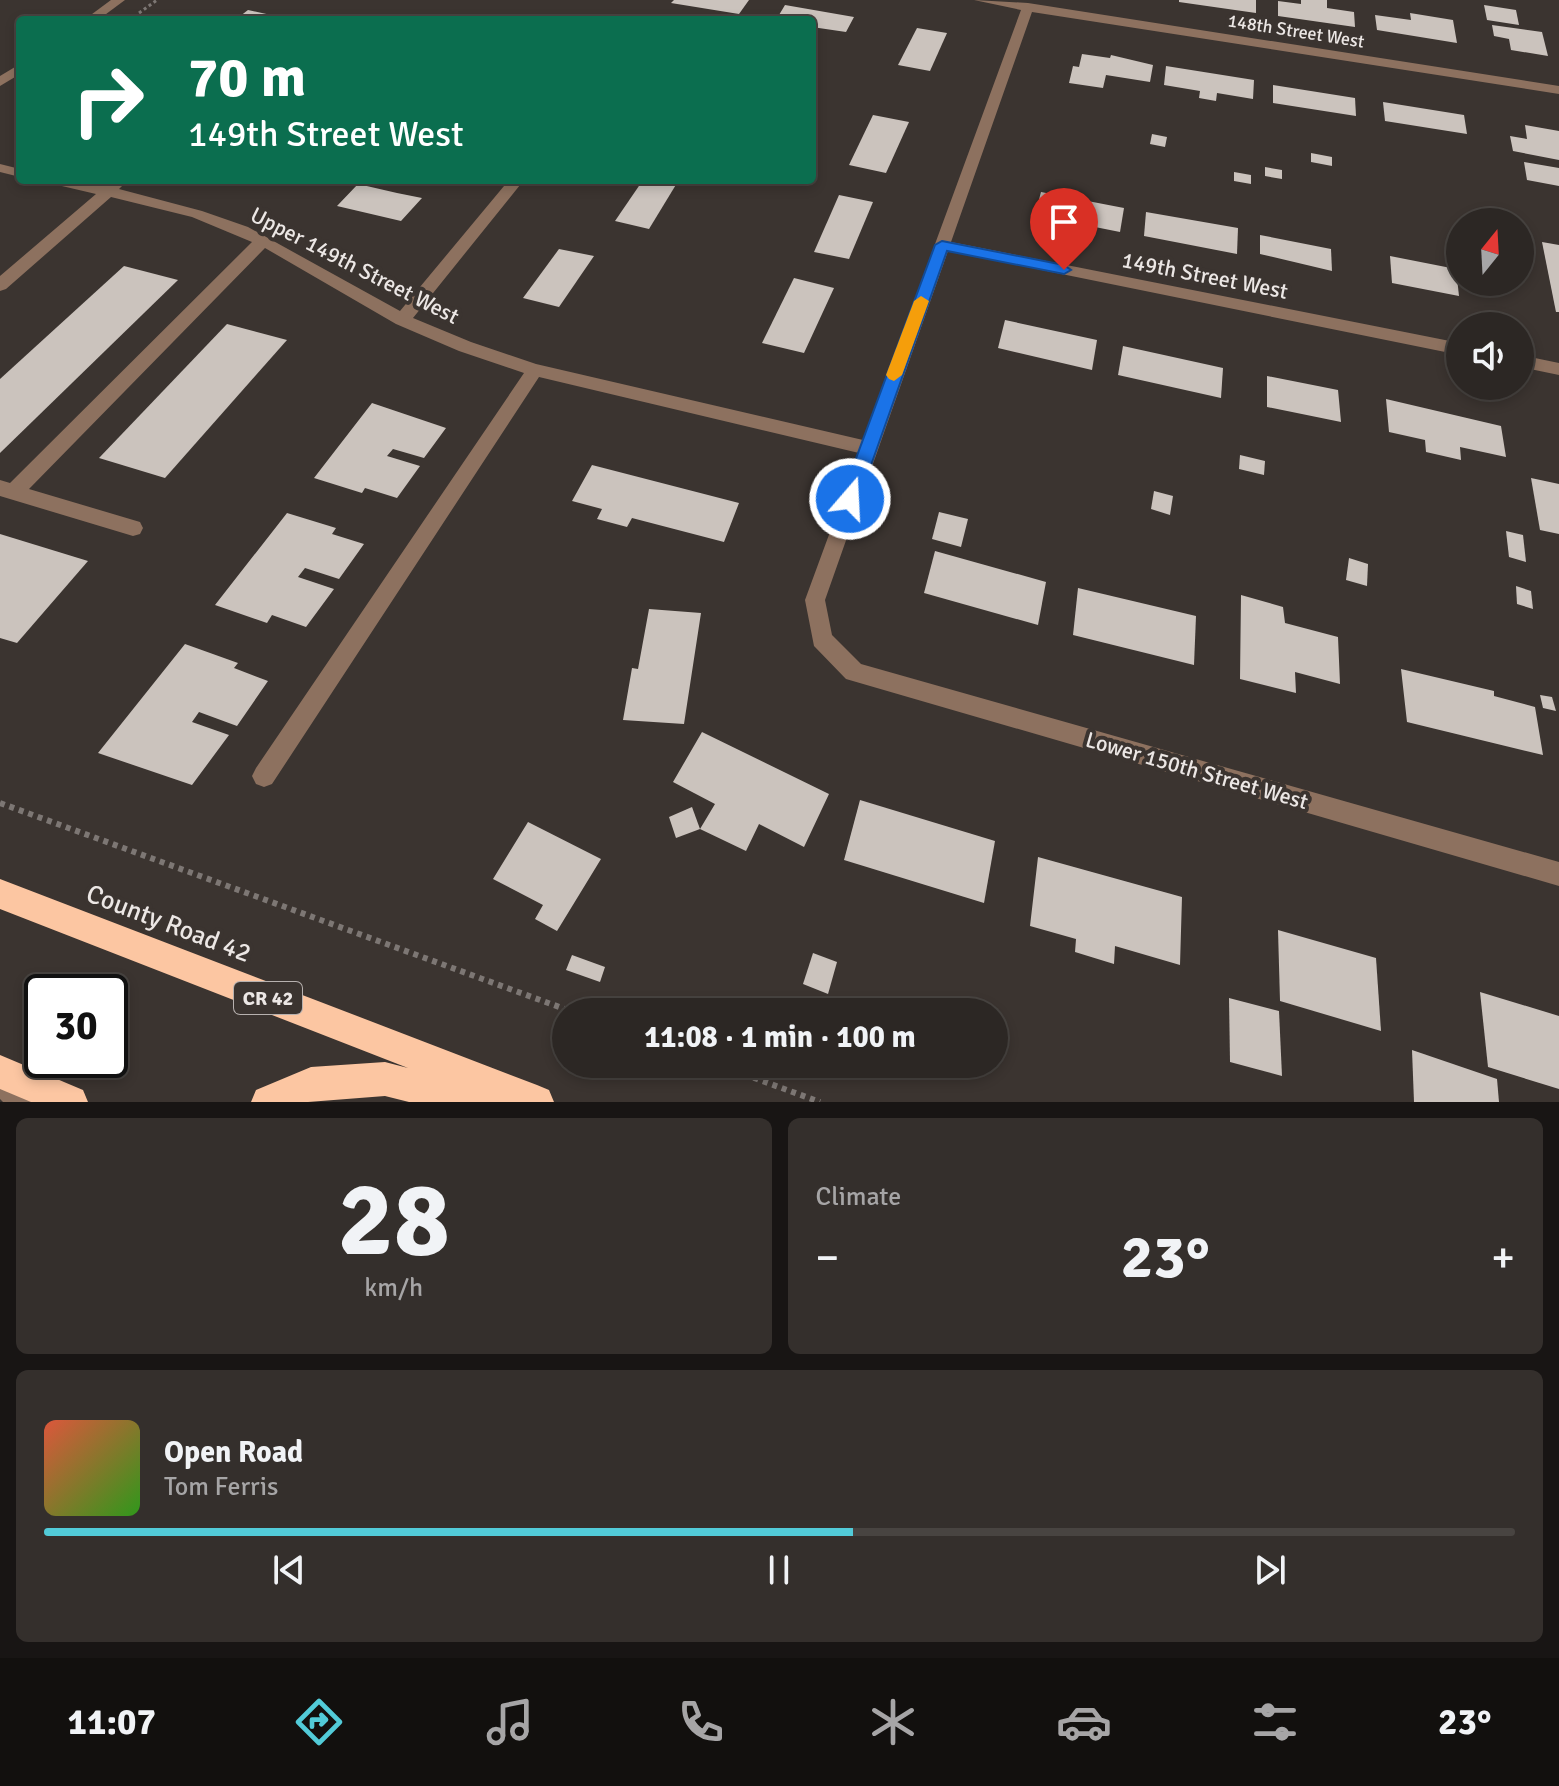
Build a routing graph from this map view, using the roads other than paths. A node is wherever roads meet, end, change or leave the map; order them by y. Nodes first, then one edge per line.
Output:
1 (119, 0) edge
2 (980, 0) edge
3 (1028, 7) junction
4 (96, 16) edge
5 (1559, 90) edge
6 (71, 184) edge
7 (116, 184) edge
8 (514, 184) edge
9 (106, 192) junction
10 (263, 240) junction
11 (942, 245) junction
12 (0, 285) edge
13 (402, 320) junction
14 (1446, 346) edge
15 (1534, 364) edge
16 (1559, 369) edge
17 (535, 370) junction
18 (868, 448) junction
19 (7, 490) edge
20 (133, 528) dead end
21 (264, 776) dead end
22 (1559, 874) edge
23 (0, 894) edge
24 (0, 1072) edge
25 (0, 1079) edge
26 (22, 1102) edge
27 (71, 1102) edge
28 (268, 1102) edge
29 (473, 1102) edge
30 (537, 1102) edge

1 - 4 street
2 - 3 street, 148th Street West
3 - 5 street, 148th Street West
3 - 11 street
6 - 9 street, Upper 149th Street West
7 - 9 street
8 - 13 street
9 - 10 street, Upper 149th Street West
9 - 12 street
10 - 13 street, Upper 149th Street West
10 - 19 street
11 - 14 street, 149th Street West
11 - 18 street
13 - 17 street, Upper 149th Street West
15 - 16 street
17 - 18 street, Upper 149th Street West
17 - 21 street
18 - 22 street, Lower 150th Street West
19 - 20 street
23 - 30 highway, County Road 42 / CR 42
24 - 27 highway
25 - 26 street
28 - 29 highway

